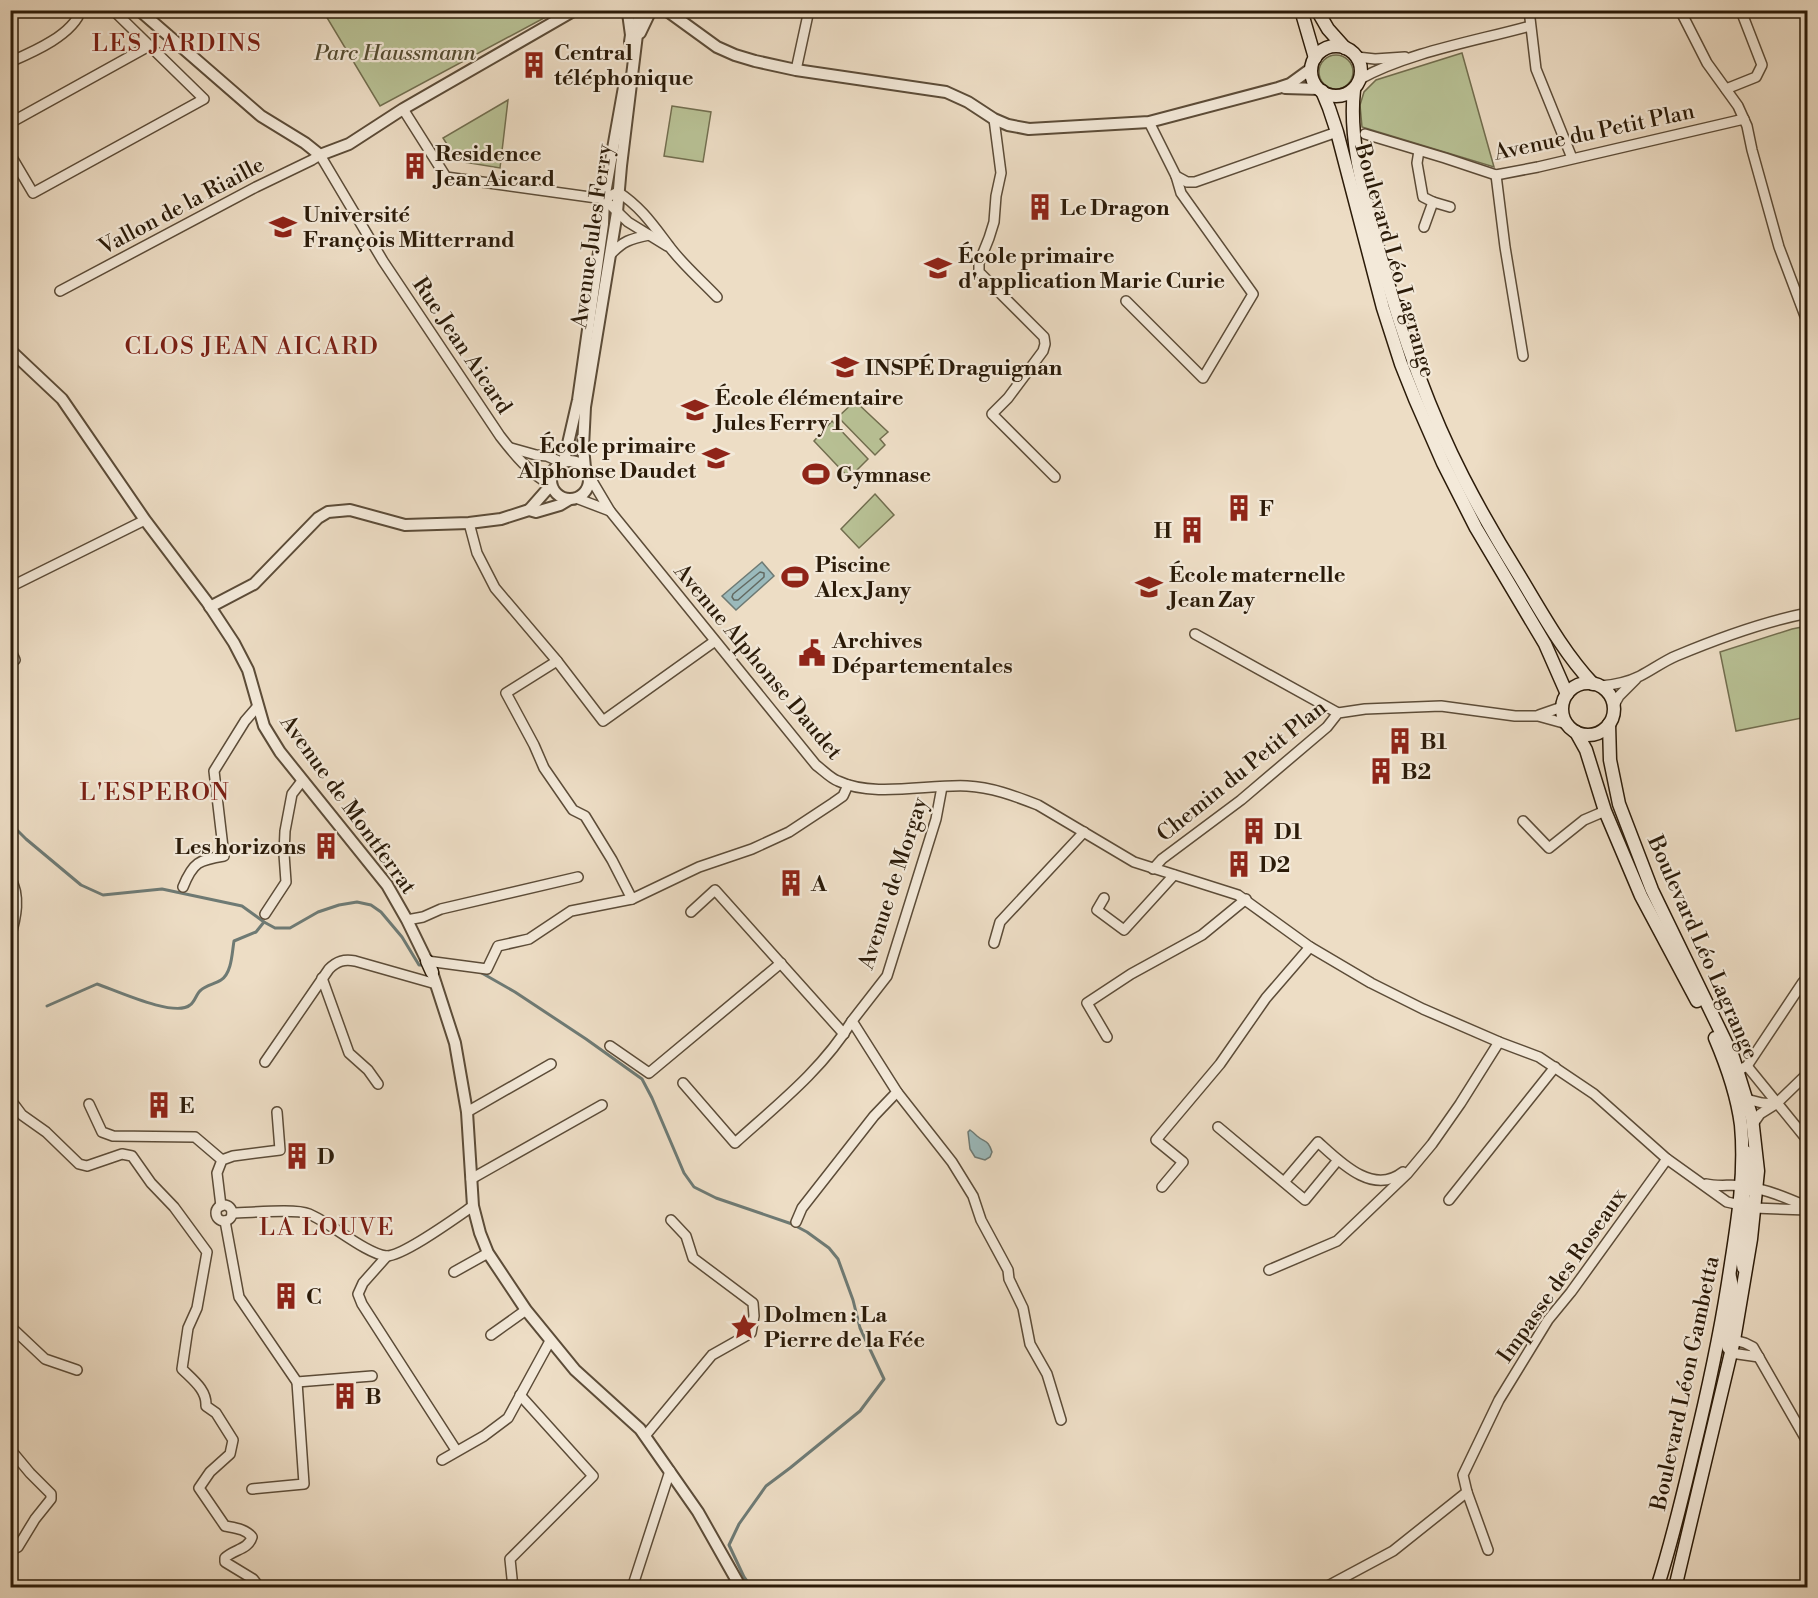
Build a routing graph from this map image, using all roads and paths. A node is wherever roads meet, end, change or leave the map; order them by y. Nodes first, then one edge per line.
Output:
1 (81, 10) edge
2 (113, 10) edge
3 (140, 10) edge
4 (582, 10) edge
5 (652, 10) edge
6 (809, 10) edge
7 (1301, 10) edge
8 (1317, 10) edge
9 (1529, 10) edge
10 (1680, 10) edge
11 (1745, 10) edge
12 (632, 11) edge
13 (572, 12) edge
14 (669, 13) edge
15 (1530, 26) junction
16 (637, 39) junction
17 (149, 46) junction
18 (1345, 48) junction
19 (1417, 56) junction
20 (1357, 57) junction
21 (10, 62) edge
22 (1313, 64) junction
23 (796, 70) junction
24 (1357, 84) junction
25 (1278, 88) junction
26 (1726, 89) junction
27 (1320, 90) junction
28 (404, 109) junction
29 (994, 119) junction
30 (1744, 119) junction
31 (1149, 122) junction
32 (10, 123) edge
33 (1336, 132) junction
34 (1365, 134) dead end
35 (1419, 151) junction
36 (10, 154) edge
37 (320, 155) junction
38 (1572, 158) junction
39 (1176, 176) junction
40 (1496, 176) junction
41 (618, 192) junction
42 (604, 199) junction
43 (1433, 202) junction
44 (1450, 207) dead end
45 (617, 212) junction
46 (1424, 227) dead end
47 (649, 235) junction
48 (670, 247) junction
49 (610, 255) junction
50 (60, 291) dead end
51 (717, 297) dead end
52 (1126, 301) dead end
53 (1808, 324) edge
54 (10, 350) edge
55 (1523, 356) dead end
56 (567, 444) junction
57 (508, 447) junction
58 (548, 456) junction
59 (563, 461) junction
60 (587, 471) junction
61 (1055, 477) dead end
62 (551, 485) junction
63 (573, 499) junction
64 (529, 510) junction
65 (610, 511) junction
66 (145, 520) junction
67 (469, 523) junction
68 (10, 587) edge
69 (210, 607) junction
70 (1808, 613) edge
71 (1195, 634) dead end
72 (715, 641) junction
73 (10, 649) edge
74 (15, 660) dead end
75 (557, 661) junction
76 (1638, 677) junction
77 (1597, 685) junction
78 (1567, 694) junction
79 (258, 706) junction
80 (1562, 707) junction
81 (1613, 707) junction
82 (1338, 713) junction
83 (1538, 716) junction
84 (1609, 723) junction
85 (1571, 728) junction
86 (302, 781) junction
87 (848, 784) junction
88 (942, 787) junction
89 (1605, 811) junction
90 (1523, 821) dead end
91 (1084, 832) junction
92 (1154, 870) junction
93 (1173, 875) junction
94 (10, 877) edge
95 (578, 877) dead end
96 (183, 887) dead end
97 (632, 898) junction
98 (1104, 898) dead end
99 (1246, 899) junction
100 (691, 912) dead end
101 (266, 914) dead end
102 (407, 920) junction
103 (10, 938) edge
104 (994, 943) dead end
105 (1310, 947) junction
106 (781, 963) junction
107 (431, 970) junction
108 (322, 978) junction
109 (1803, 982) dead end
110 (852, 1021) junction
111 (844, 1034) junction
112 (1107, 1037) dead end
113 (1499, 1042) junction
114 (610, 1046) dead end
115 (265, 1062) dead end
116 (551, 1064) dead end
117 (1555, 1067) junction
118 (1742, 1069) junction
119 (1808, 1072) edge
120 (683, 1083) dead end
121 (378, 1084) dead end
122 (897, 1092) junction
123 (1746, 1098) junction
124 (10, 1099) edge
125 (89, 1104) dead end
126 (1776, 1104) junction
127 (602, 1105) dead end
128 (277, 1112) dead end
129 (467, 1112) junction
130 (1747, 1124) junction
131 (1218, 1128) dead end
132 (1808, 1141) edge
133 (1419, 1159) junction
134 (1667, 1159) junction
135 (222, 1160) junction
136 (1338, 1160) junction
137 (471, 1179) junction
138 (1284, 1182) junction
139 (1701, 1182) junction
140 (1162, 1186) dead end
141 (1749, 1187) junction
142 (1449, 1200) dead end
143 (222, 1206) junction
144 (473, 1206) junction
145 (1747, 1207) junction
146 (1808, 1208) edge
147 (228, 1217) junction
148 (671, 1220) dead end
149 (796, 1222) dead end
150 (489, 1253) junction
151 (387, 1256) junction
152 (1269, 1270) dead end
153 (1730, 1270) junction
154 (454, 1272) dead end
155 (526, 1310) junction
156 (10, 1326) edge
157 (491, 1335) dead end
158 (550, 1341) junction
159 (1730, 1346) junction
160 (1716, 1353) junction
161 (77, 1370) dead end
162 (372, 1376) dead end
163 (297, 1382) junction
164 (520, 1395) junction
165 (1061, 1420) dead end
166 (645, 1436) junction
167 (1808, 1443) edge
168 (10, 1449) edge
169 (456, 1450) junction
170 (442, 1460) dead end
171 (670, 1471) junction
172 (252, 1489) dead end
173 (1467, 1492) junction
174 (1488, 1550) dead end
175 (10, 1551) edge
176 (260, 1587) edge
177 (513, 1587) edge
178 (633, 1587) edge
179 (741, 1587) edge
180 (1324, 1587) edge
181 (1656, 1587) edge
182 (1675, 1587) edge

1 - 21 street
2 - 17 street
3 - 37 street, Rue Jean Aicard
4 - 13 street
5 - 14 street
5 - 16 street
6 - 23 street
7 - 22 main road
8 - 18 main road
9 - 15 street
10 - 26 street
11 - 26 street
12 - 16 street, Avenue Jules Ferry
12 - 42 street, Avenue Jules Ferry
13 - 28 street
14 - 23 street
15 - 19 street
15 - 38 street
16 - 41 street, Avenue Jules Ferry
17 - 32 street
17 - 36 street
18 - 20 main road
18 - 22 main road
19 - 20 street
19 - 24 street
20 - 24 main road
22 - 25 street
22 - 27 main road
23 - 29 street
24 - 27 main road
24 - 77 main road, Boulevard Léo Lagrange
25 - 27 street
25 - 31 street
26 - 30 street
27 - 33 main road, Boulevard Léo Lagrange
28 - 37 street
28 - 42 street
29 - 31 street
29 - 61 street
30 - 38 street, Avenue du Petit Plan
30 - 53 street
31 - 39 street
33 - 39 street
33 - 78 main road, Boulevard Léo Lagrange
34 - 35 street, Avenue du Petit Plan
35 - 40 street, Avenue du Petit Plan
35 - 43 street
37 - 50 street, Vallon de la Riaille
37 - 57 street, Rue Jean Aicard
38 - 40 street, Avenue du Petit Plan
39 - 52 street
40 - 55 street
41 - 42 street
41 - 45 street, Avenue Jules Ferry
41 - 48 street
42 - 45 street
42 - 56 street, Avenue Jules Ferry
43 - 44 street
43 - 46 street
45 - 47 street
45 - 49 street, Avenue Jules Ferry
47 - 48 street
47 - 49 street
48 - 51 street
49 - 60 street, Avenue Jules Ferry
54 - 66 street, Avenue de Montferrat
56 - 58 street
56 - 59 street, Avenue Jules Ferry
57 - 58 street, Rue Jean Aicard
57 - 62 street, Rue Jean Aicard
58 - 59 street, Rue Jean Aicard
59 - 60 street
59 - 62 street
60 - 63 street
60 - 65 street, Avenue Alphonse Daudet
62 - 63 street
62 - 64 street
63 - 64 street
63 - 65 street
64 - 67 street
65 - 72 street, Avenue Alphonse Daudet
66 - 68 street
66 - 69 street, Avenue de Montferrat
67 - 69 street
67 - 75 street
69 - 79 street, Avenue de Montferrat
70 - 76 street
71 - 82 street
72 - 75 street
72 - 87 street, Avenue Alphonse Daudet
73 - 74 street
75 - 97 street
76 - 77 street
76 - 81 street
77 - 78 main road
77 - 81 main road
78 - 80 main road
79 - 86 street, Avenue de Montferrat
79 - 96 street
80 - 83 street, Chemin du Petit Plan
80 - 85 main road
81 - 84 main road
82 - 83 street, Chemin du Petit Plan
82 - 92 street, Chemin du Petit Plan
83 - 85 street, Chemin du Petit Plan
84 - 85 main road
84 - 118 main road, Boulevard Léo Lagrange
85 - 89 main road, Boulevard Léo Lagrange
86 - 101 street
86 - 102 street, Avenue de Montferrat
87 - 88 street, Avenue Alphonse Daudet
87 - 97 street
88 - 91 street, Avenue Alphonse Daudet
88 - 110 street, Avenue de Morgay
89 - 90 street
89 - 130 main road, Boulevard Léo Lagrange
91 - 92 street, Avenue Alphonse Daudet
91 - 104 street
92 - 93 street, Avenue Alphonse Daudet
93 - 98 street
93 - 99 street, Avenue Alphonse Daudet
94 - 103 street
95 - 102 street
97 - 107 street
99 - 105 street, Avenue Alphonse Daudet
99 - 112 street
100 - 106 street
102 - 107 street, Avenue de Montferrat
105 - 113 street, Avenue Alphonse Daudet
105 - 140 street
106 - 111 street
106 - 114 street
107 - 108 street
107 - 129 street, Avenue de Montferrat
108 - 115 street
108 - 121 street
109 - 118 street
110 - 111 street, Avenue de Morgay
110 - 122 street
111 - 120 street, Avenue de Morgay
113 - 117 street, Avenue Alphonse Daudet
113 - 133 street
116 - 129 street
117 - 134 street, Avenue Alphonse Daudet
117 - 142 street
118 - 123 main road, Boulevard Léo Lagrange
118 - 126 street
119 - 126 street
122 - 149 street
122 - 165 street
123 - 126 street
123 - 130 main road, Boulevard Léo Lagrange
124 - 176 street
125 - 135 street
126 - 130 street
126 - 132 street
127 - 137 street
128 - 135 street
129 - 137 street, Avenue de Montferrat
130 - 141 main road, Boulevard Léo Lagrange
131 - 138 street
133 - 136 street
133 - 152 street
134 - 139 street, Avenue Alphonse Daudet
134 - 173 street, Impasse des Roseaux
135 - 143 street
136 - 138 street
136 - 138 street
137 - 144 street, Avenue de Montferrat
139 - 141 street
139 - 145 street, Avenue Alphonse Daudet
141 - 145 main road, Boulevard Léon Gambetta
141 - 146 street
143 - 147 street
143 - 147 street
144 - 150 street, Avenue de Montferrat
144 - 151 street
145 - 146 street
145 - 153 main road, Boulevard Léon Gambetta
145 - 159 main road, Boulevard Léon Gambetta
147 - 151 street
147 - 163 street
148 - 166 street
150 - 154 street
150 - 155 street, Avenue de Montferrat
151 - 169 street
153 - 159 street
153 - 160 main road, Boulevard Léon Gambetta
155 - 157 street
155 - 158 street, Avenue de Montferrat
156 - 161 street
158 - 164 street
158 - 166 street, Avenue de Montferrat
159 - 160 main road
159 - 167 street
159 - 182 main road, Boulevard Léon Gambetta
160 - 181 main road, Boulevard Léon Gambetta
162 - 163 street
163 - 172 street
164 - 169 street
164 - 177 street
166 - 171 street, Avenue de Montferrat
168 - 175 street
169 - 170 street
171 - 178 street
171 - 179 street, Avenue de Montferrat
173 - 174 street, Impasse des Roseaux
173 - 180 street

